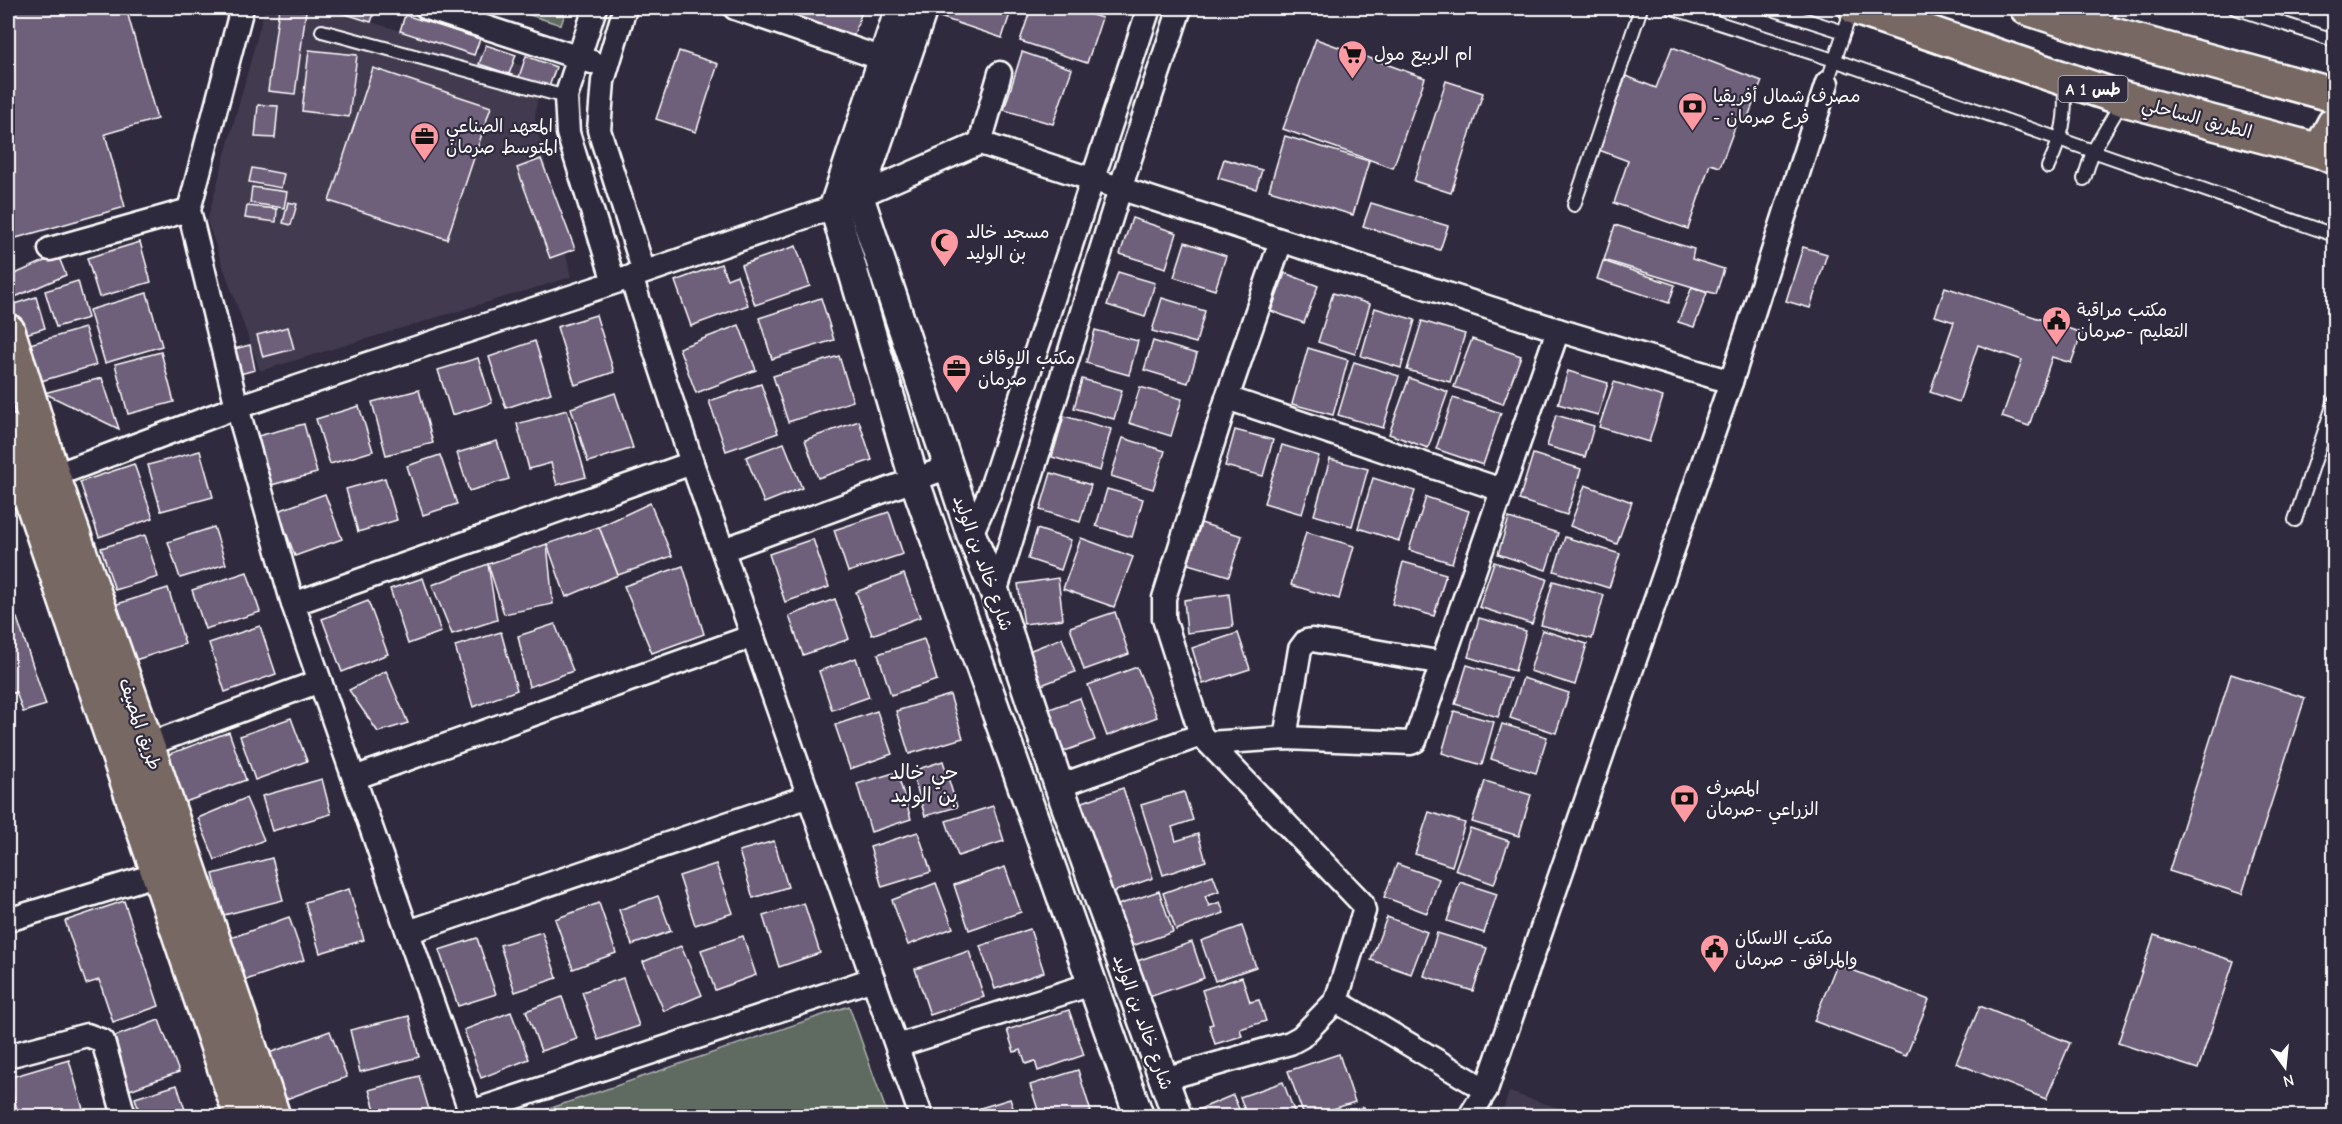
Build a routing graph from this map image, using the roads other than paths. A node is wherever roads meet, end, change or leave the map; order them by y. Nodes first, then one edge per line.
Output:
1 (242, 8) edge
2 (427, 8) edge
3 (595, 8) edge
4 (625, 8) edge
5 (735, 8) edge
6 (900, 8) edge
7 (923, 8) edge
8 (1149, 8) edge
9 (1180, 8) edge
10 (1641, 8) edge
11 (1672, 8) edge
12 (1769, 8) edge
13 (2028, 8) edge
14 (2235, 8) edge
15 (1850, 16) edge
16 (2104, 19) edge
17 (322, 31) dead end
18 (2334, 40) edge
19 (578, 57) junction
20 (883, 59) junction
21 (1834, 60) junction
22 (607, 67) junction
23 (1000, 73) dead end
24 (2064, 78) junction
25 (1827, 83) joint
26 (2334, 95) edge
27 (566, 97) junction
28 (2124, 99) junction
29 (2060, 140) junction
30 (980, 143) junction
31 (2330, 144) edge
32 (2092, 151) junction
33 (2048, 167) dead end
34 (2084, 179) dead end
35 (1092, 180) junction
36 (1120, 189) junction
37 (846, 201) junction
38 (1574, 205) dead end
39 (189, 210) junction
40 (2334, 235) edge
41 (1281, 241) junction
42 (50, 249) dead end
43 (630, 277) junction
44 (1558, 330) junction
45 (8, 331) edge
46 (1731, 382) junction
47 (1227, 398) junction
48 (2334, 403) edge
49 (237, 407) junction
50 (8, 431) edge
51 (692, 463) junction
52 (949, 467) junction
53 (914, 479) junction
54 (29, 487) edge
55 (1502, 490) junction
56 (989, 494) junction
57 (1021, 504) junction
58 (2295, 520) dead end
59 (971, 534) junction
60 (723, 550) junction
61 (995, 593) junction
62 (293, 604) junction
63 (753, 636) junction
64 (1443, 663) junction
65 (320, 681) junction
66 (1285, 738) junction
67 (1205, 739) junction
68 (147, 745) junction
69 (354, 778) junction
70 (1059, 786) junction
71 (809, 796) junction
72 (158, 874) junction
73 (8, 920) edge
74 (408, 932) junction
75 (873, 979) junction
76 (1092, 984) junction
77 (1336, 1001) junction
78 (897, 1046) junction
79 (8, 1056) edge
80 (1164, 1079) junction
81 (1486, 1090) junction
82 (471, 1114) edge
83 (124, 1116) edge
84 (241, 1116) edge
85 (273, 1116) edge
86 (921, 1116) edge
87 (1139, 1116) edge
88 (1177, 1116) edge
89 (1470, 1116) edge

1 - 39 street
2 - 19 street
3 - 19 street
4 - 22 street
5 - 20 street
6 - 20 street
7 - 37 street
8 - 35 street
9 - 36 street
10 - 38 lane
11 - 21 lane
12 - 15 lane
13 - 16 main road
14 - 18 lane
15 - 21 lane
15 - 24 main road, الطريق الساحلي / A 1 طس
16 - 26 main road
17 - 27 lane
19 - 22 street
19 - 27 street
20 - 37 street
21 - 25 lane
21 - 29 lane
22 - 43 street
23 - 30 street
24 - 28 main road, الطريق الساحلي / A 1 طس
24 - 29 lane
25 - 46 street
27 - 43 street
28 - 31 main road, الطريق الساحلي / A 1 طس
28 - 32 lane
29 - 32 lane
29 - 33 lane
30 - 35 street
30 - 37 street
32 - 34 lane
32 - 40 lane
35 - 36 street
35 - 56 street
36 - 41 street
36 - 57 street
37 - 43 street
37 - 52 street, شارع خالد بن الوليد
37 - 53 street, شارع خالد بن الوليد
39 - 42 street
39 - 49 street
41 - 44 street
41 - 47 street
43 - 49 street
43 - 51 street
44 - 46 street
44 - 55 street
45 - 54 main road, طريق المصيف
46 - 81 street
47 - 55 street
47 - 67 street
48 - 58 lane
49 - 54 street
49 - 62 street
50 - 54 main road, طريق المصيف
51 - 60 street
51 - 62 street
52 - 53 street
52 - 59 street, شارع خالد بن الوليد
53 - 60 street
53 - 76 street, شارع خالد بن الوليد
54 - 68 main road, طريق المصيف
54 - 72 main road, طريق المصيف
55 - 64 street
56 - 57 street
56 - 59 street
57 - 61 street
59 - 61 street, شارع خالد بن الوليد
60 - 63 street
61 - 70 street, شارع خالد بن الوليد
62 - 65 street
63 - 69 street
63 - 71 street
64 - 66 street
64 - 66 street
65 - 68 street
65 - 69 street
66 - 67 street
67 - 70 street
67 - 77 street
68 - 85 main road, طريق المصيف
69 - 74 street
70 - 80 street, شارع خالد بن الوليد
71 - 74 street
71 - 75 street
72 - 73 street
72 - 84 main road, طريق المصيف
74 - 82 street
75 - 78 street
75 - 82 street
76 - 78 street
76 - 87 street, شارع خالد بن الوليد
77 - 80 street
77 - 81 street
78 - 86 street
79 - 83 street
80 - 88 street, شارع خالد بن الوليد
81 - 89 street

